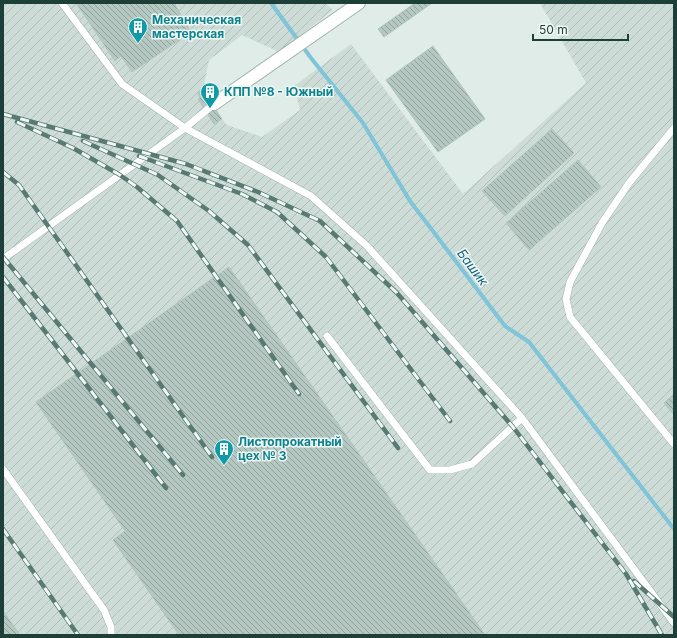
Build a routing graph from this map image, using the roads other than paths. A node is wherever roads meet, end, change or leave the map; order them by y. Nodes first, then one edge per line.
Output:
1 (62, 3) edge
2 (359, 3) edge
3 (214, 104) joint
4 (185, 128) junction
5 (674, 128) edge
6 (3, 258) edge
7 (327, 336) dead end
8 (522, 418) junction
9 (674, 444) edge
10 (3, 469) edge
11 (674, 623) edge
12 (111, 635) edge

1 - 4 lane
2 - 3 street
3 - 4 lane
4 - 6 lane
4 - 8 lane
5 - 9 lane
7 - 8 lane
8 - 11 lane
10 - 12 lane

